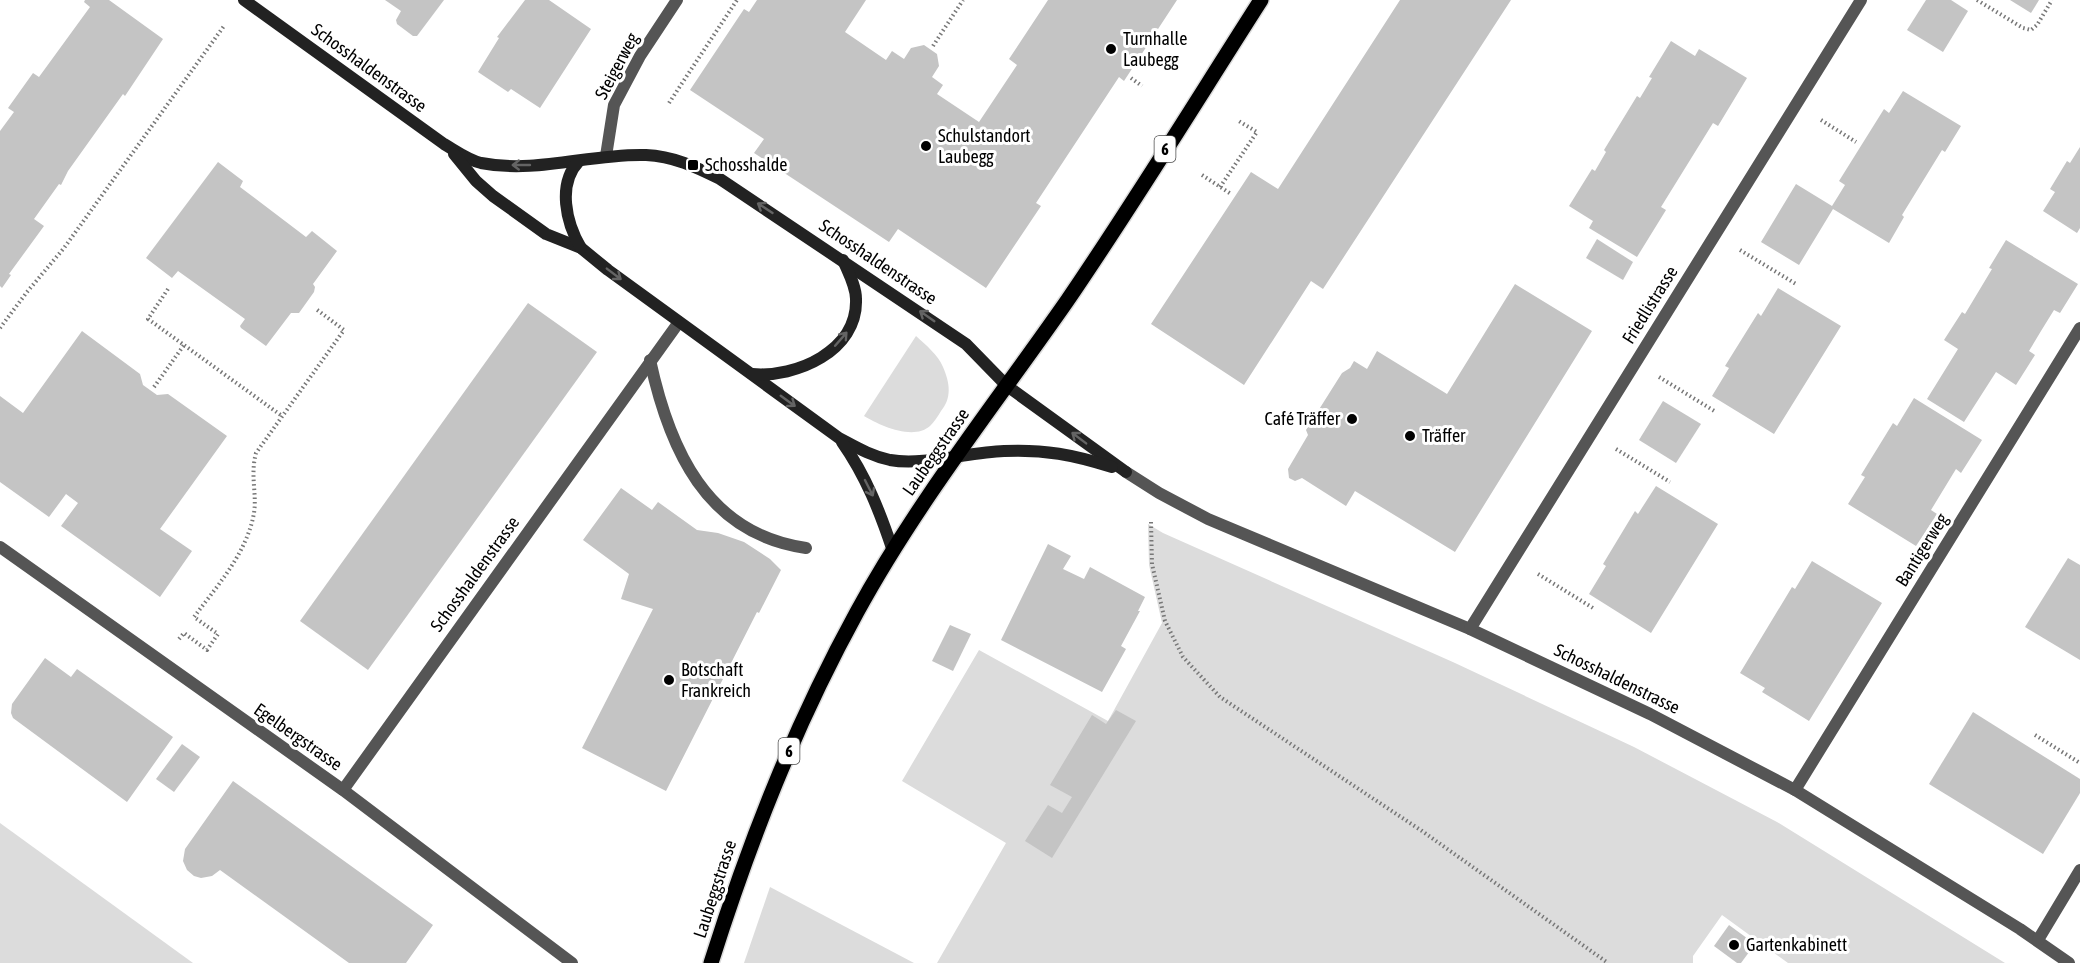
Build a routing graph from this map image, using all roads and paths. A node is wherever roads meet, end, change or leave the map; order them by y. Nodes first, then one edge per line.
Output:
1 (244, 0) edge
2 (677, 0) edge
3 (737, 0) edge
4 (963, 0) edge
5 (1261, 0) edge
6 (1861, 0) edge
7 (1977, 0) edge
8 (2052, 0) edge
9 (224, 26) dead end
10 (933, 46) dead end
11 (1131, 78) dead end
12 (1142, 86) dead end
13 (669, 103) dead end
14 (1237, 120) dead end
15 (1826, 123) dead end
16 (1856, 142) dead end
17 (444, 144) junction
18 (606, 156) junction
19 (579, 161) junction
20 (1202, 175) dead end
21 (1220, 187) junction
22 (1231, 194) dead end
23 (1731, 245) dead end
24 (581, 248) junction
25 (843, 260) junction
26 (1796, 284) dead end
27 (168, 289) dead end
28 (316, 309) dead end
29 (679, 322) junction
30 (0, 328) edge
31 (2080, 328) edge
32 (184, 345) junction
33 (650, 360) junction
34 (1652, 372) dead end
35 (751, 374) junction
36 (1007, 386) junction
37 (154, 387) dead end
38 (1716, 412) dead end
39 (282, 416) junction
40 (839, 438) junction
41 (1608, 444) dead end
42 (957, 456) junction
43 (1126, 472) junction
44 (1670, 482) dead end
45 (1159, 493) junction
46 (0, 546) edge
47 (806, 548) dead end
48 (893, 551) junction
49 (1533, 571) dead end
50 (1593, 608) dead end
51 (1470, 629) junction
52 (207, 650) dead end
53 (2035, 735) dead end
54 (2080, 763) edge
55 (342, 790) junction
56 (1795, 790) junction
57 (2080, 870) edge
58 (2038, 940) junction
59 (572, 963) edge
60 (711, 963) edge
61 (1608, 963) edge
62 (2069, 963) edge

1 - 17 street, Schosshaldenstrasse
2 - 18 street, Steigerweg
3 - 13 path
4 - 10 path
5 - 36 main road, Laubeggstrasse / 6
6 - 51 street, Friedlistrasse
7 - 8 path
9 - 30 path
11 - 12 path
14 - 21 path
15 - 16 path
19 -> 17 street, Schosshaldenstrasse
17 - 24 street, Schosshaldenstrasse
18 - 19 street, Schosshaldenstrasse
25 -> 18 street, Schosshaldenstrasse
19 - 24 street
20 - 21 path
21 - 22 path
23 - 26 path
24 -> 29 street, Schosshaldenstrasse
35 -> 25 street
36 -> 25 street, Schosshaldenstrasse
27 - 32 path
28 - 39 path
29 - 33 street, Schosshaldenstrasse
29 - 35 street, Schosshaldenstrasse
31 - 56 street, Bantigerweg
32 - 37 path
32 - 39 path
33 - 47 street
33 - 55 street, Schosshaldenstrasse
34 - 38 path
35 -> 40 street, Schosshaldenstrasse
36 - 42 main road, Laubeggstrasse / 6
43 -> 36 street, Schosshaldenstrasse
39 - 52 path
40 - 42 street, Schosshaldenstrasse
40 -> 48 street, Schosshaldenstrasse
41 - 44 path
42 - 43 street, Schosshaldenstrasse
42 - 48 main road, Laubeggstrasse / 6
43 - 45 street, Schosshaldenstrasse
45 - 51 street, Schosshaldenstrasse
45 - 61 path
46 - 55 street, Egelbergstrasse
48 - 60 main road, Laubeggstrasse / 6
49 - 50 path
51 - 56 street, Schosshaldenstrasse
53 - 54 path
55 - 59 street, Egelbergstrasse
56 - 58 street, Schosshaldenstrasse
57 - 58 street
58 - 62 street, Schosshaldenstrasse

